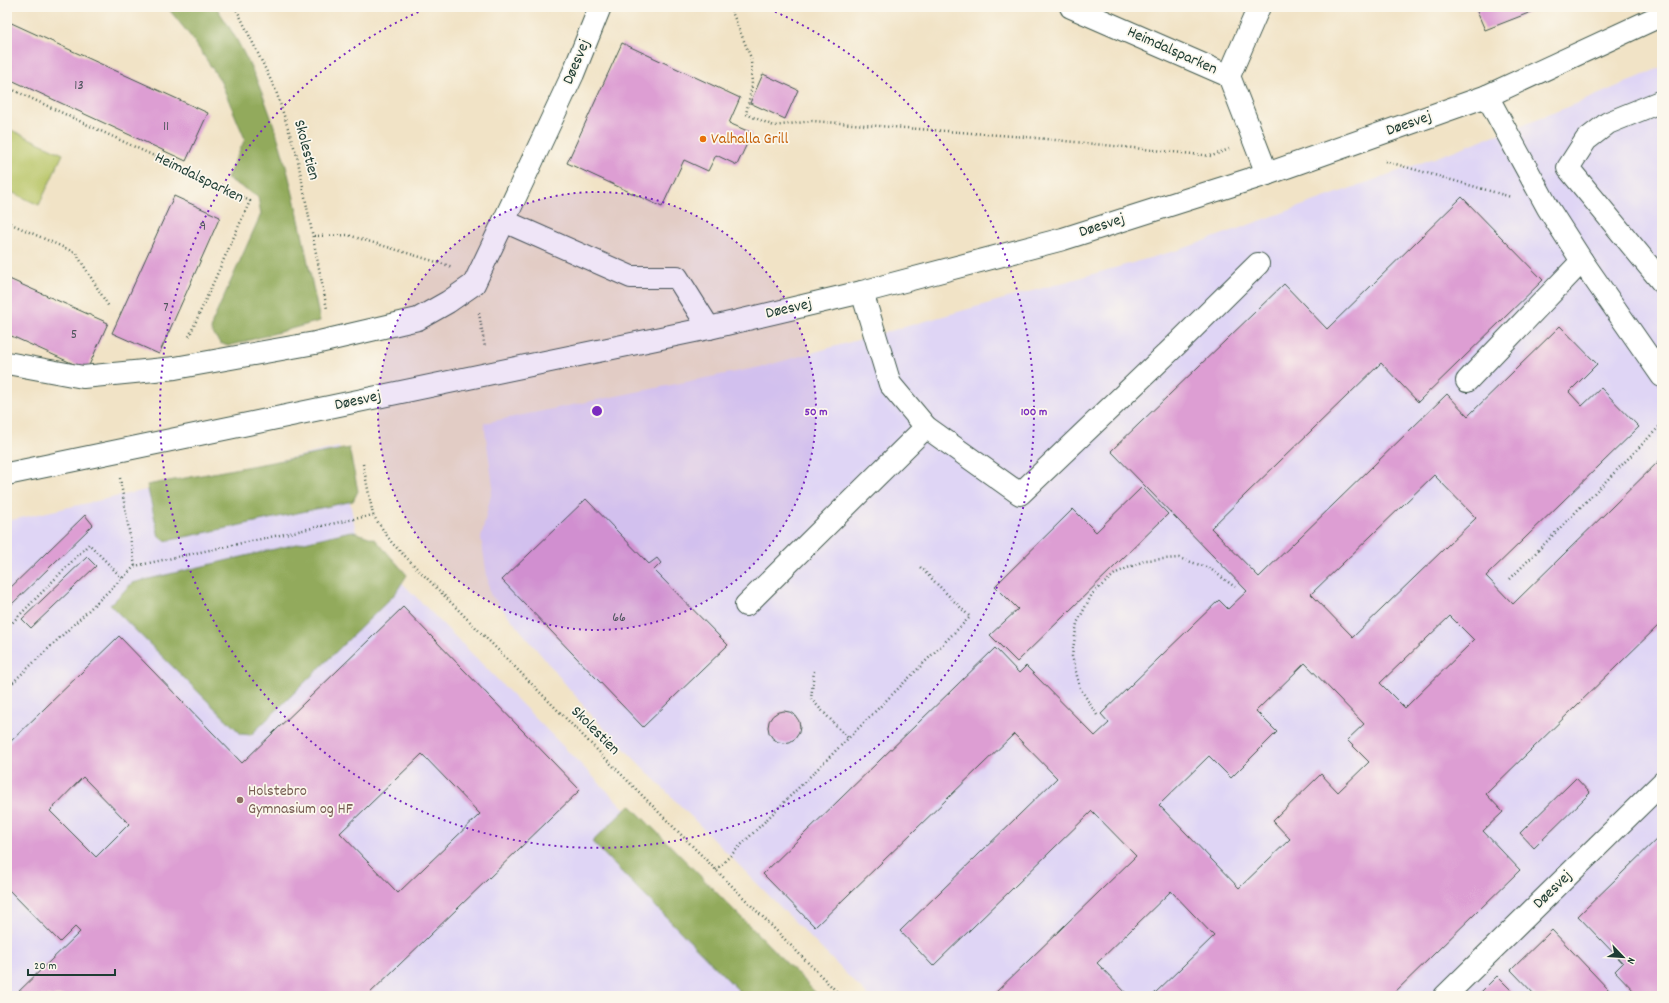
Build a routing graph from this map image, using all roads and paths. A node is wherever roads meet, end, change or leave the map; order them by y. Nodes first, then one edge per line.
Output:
1 (234, 7) edge
2 (600, 7) edge
3 (730, 7) edge
4 (1071, 7) edge
5 (1259, 7) edge
6 (1662, 15) edge
7 (1229, 76) junction
8 (7, 87) edge
9 (1487, 96) junction
10 (1662, 101) edge
11 (1254, 140) junction
12 (1379, 159) dead end
13 (1267, 174) junction
14 (1548, 208) junction
15 (504, 220) junction
16 (7, 222) edge
17 (314, 236) junction
18 (1582, 261) junction
19 (1258, 264) dead end
20 (1662, 282) edge
21 (474, 284) junction
22 (862, 292) junction
23 (109, 307) dead end
24 (327, 309) dead end
25 (709, 328) junction
26 (7, 363) edge
27 (176, 368) junction
28 (490, 374) junction
29 (1662, 376) edge
30 (1467, 380) dead end
31 (1662, 424) edge
32 (926, 427) junction
33 (116, 452) junction
34 (363, 464) dead end
35 (7, 474) edge
36 (373, 515) junction
37 (135, 566) junction
38 (920, 566) dead end
39 (122, 578) junction
40 (1510, 579) dead end
41 (1235, 587) dead end
42 (746, 605) dead end
43 (7, 628) edge
44 (814, 671) dead end
45 (7, 676) edge
46 (13, 682) junction
47 (7, 688) edge
48 (1097, 715) dead end
49 (848, 738) junction
50 (1662, 783) edge
51 (716, 870) junction
52 (841, 996) edge
53 (1445, 996) edge

1 - 17 path, Skolestien
2 - 15 street, Døesvej
3 - 11 path
4 - 7 street, Heimdalsparken
5 - 7 street, Heimdalsparken
6 - 9 street, Døesvej
7 - 11 street, Heimdalsparken
8 - 27 path, Heimdalsparken
9 - 13 street, Døesvej
9 - 14 street
10 - 20 street
11 - 13 street, Heimdalsparken
12 - 14 path
13 - 22 street, Døesvej
14 - 18 street
15 - 21 street
15 - 25 street
16 - 23 path
17 - 21 path
17 - 24 path, Skolestien
18 - 29 street
18 - 30 street
19 - 32 street
21 - 27 street
21 - 28 path
22 - 25 street, Døesvej
22 - 32 street
25 - 28 street, Døesvej
26 - 27 street
28 - 33 street, Døesvej
31 - 40 path
32 - 42 street
33 - 35 street, Døesvej
33 - 37 path
34 - 36 path, Skolestien
36 - 37 path
36 - 51 path, Skolestien
37 - 39 path
38 - 49 path
39 - 43 path
39 - 46 path
41 - 48 path
44 - 49 path
45 - 46 path
46 - 47 path
49 - 51 path
50 - 53 street, Døesvej
51 - 52 path, Skolestien

